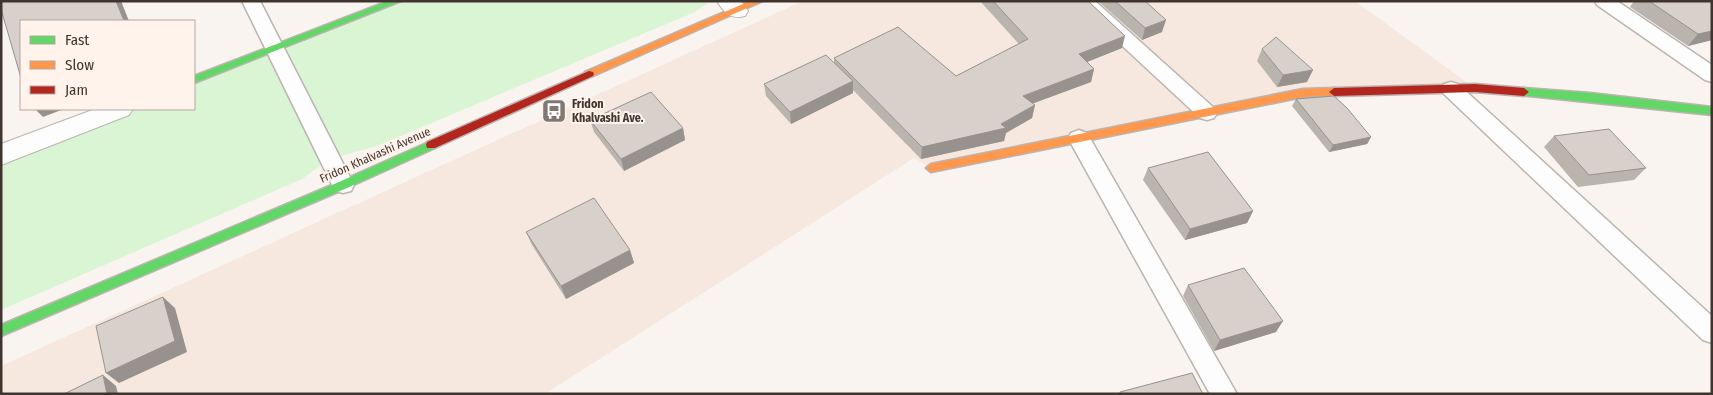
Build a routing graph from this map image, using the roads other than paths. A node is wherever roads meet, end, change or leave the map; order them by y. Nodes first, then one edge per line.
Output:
1 (251, 1) edge
2 (397, 1) edge
3 (759, 1) edge
4 (1083, 1) edge
5 (1604, 1) edge
6 (733, 6) edge
7 (274, 49) junction
8 (1712, 75) edge
9 (195, 80) edge
10 (1451, 89) junction
11 (117, 110) edge
12 (1712, 111) edge
13 (1207, 113) junction
14 (1079, 138) junction
15 (1, 155) edge
16 (931, 168) dead end
17 (343, 185) junction
18 (1, 331) edge
19 (1712, 332) edge
20 (1224, 394) edge

1 - 7 lane
2 - 7 street
3 - 6 street, Fridon Khalvashi Avenue
4 - 13 lane
5 - 8 lane
6 - 17 street, Fridon Khalvashi Avenue
7 - 9 street
7 - 17 lane
10 - 12 street
10 - 13 street
10 - 19 lane
11 - 15 street
13 - 14 street
14 - 16 street
14 - 20 lane
17 - 18 street, Fridon Khalvashi Avenue

